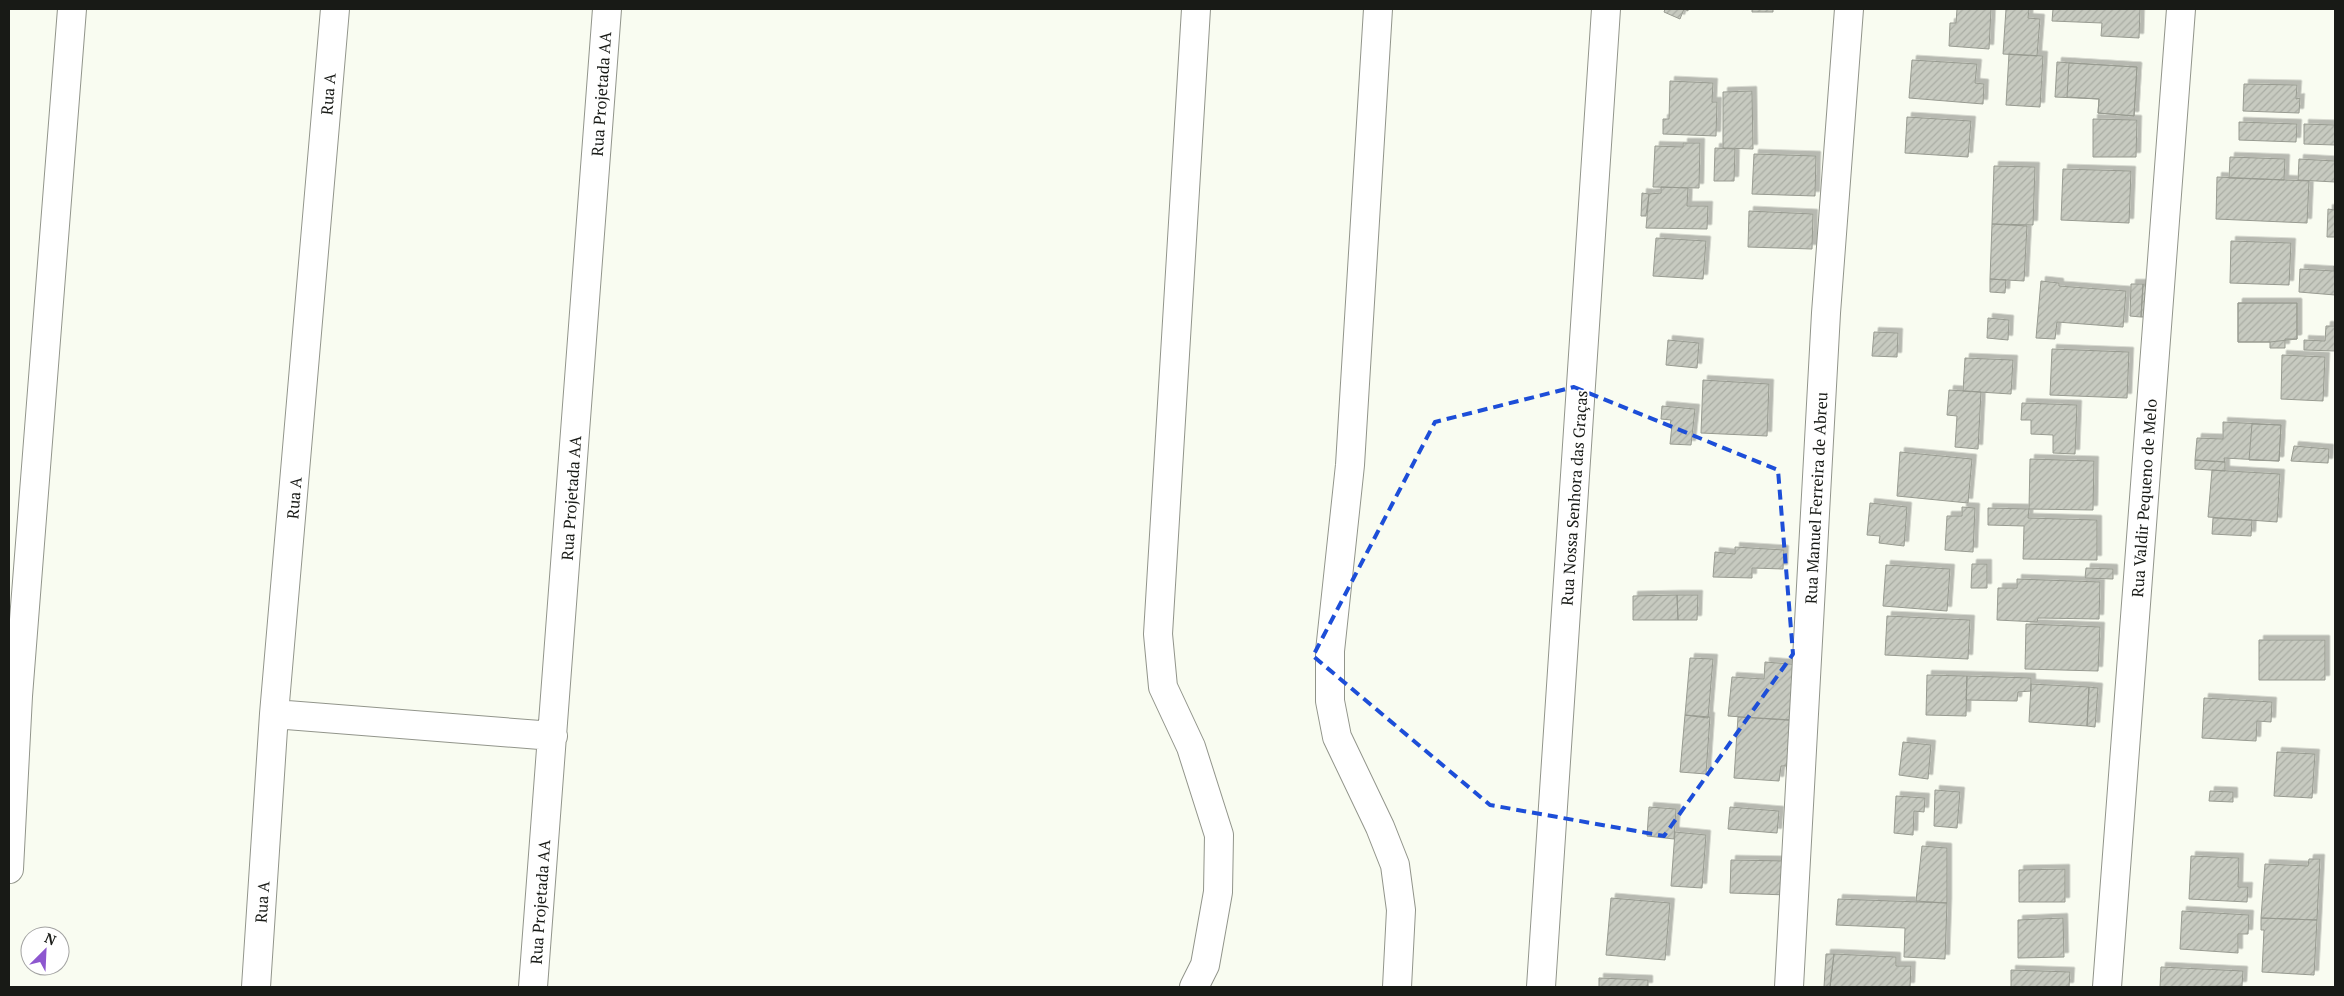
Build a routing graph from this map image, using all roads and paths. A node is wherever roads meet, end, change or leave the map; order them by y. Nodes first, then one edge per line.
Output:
1 (72, 9) edge
2 (335, 9) edge
3 (607, 9) edge
4 (1196, 9) edge
5 (1378, 9) edge
6 (1606, 9) edge
7 (1849, 9) edge
8 (2181, 9) edge
9 (13, 696) edge
10 (274, 714) junction
11 (553, 736) junction
12 (9, 869) edge
13 (256, 987) edge
14 (534, 987) edge
15 (1194, 987) edge
16 (1397, 987) edge
17 (1541, 987) edge
18 (1789, 987) edge
19 (2106, 987) edge

1 - 9 street
2 - 10 street, Rua A
3 - 11 street, Rua Projetada AA
4 - 15 street
5 - 16 street
6 - 17 street, Rua Nossa Senhora das Graças
7 - 18 street, Rua Manuel Ferreira de Abreu
8 - 19 street, Rua Valdir Pequeno de Melo
9 - 12 street
10 - 11 street
10 - 13 street, Rua A
11 - 14 street, Rua Projetada AA

